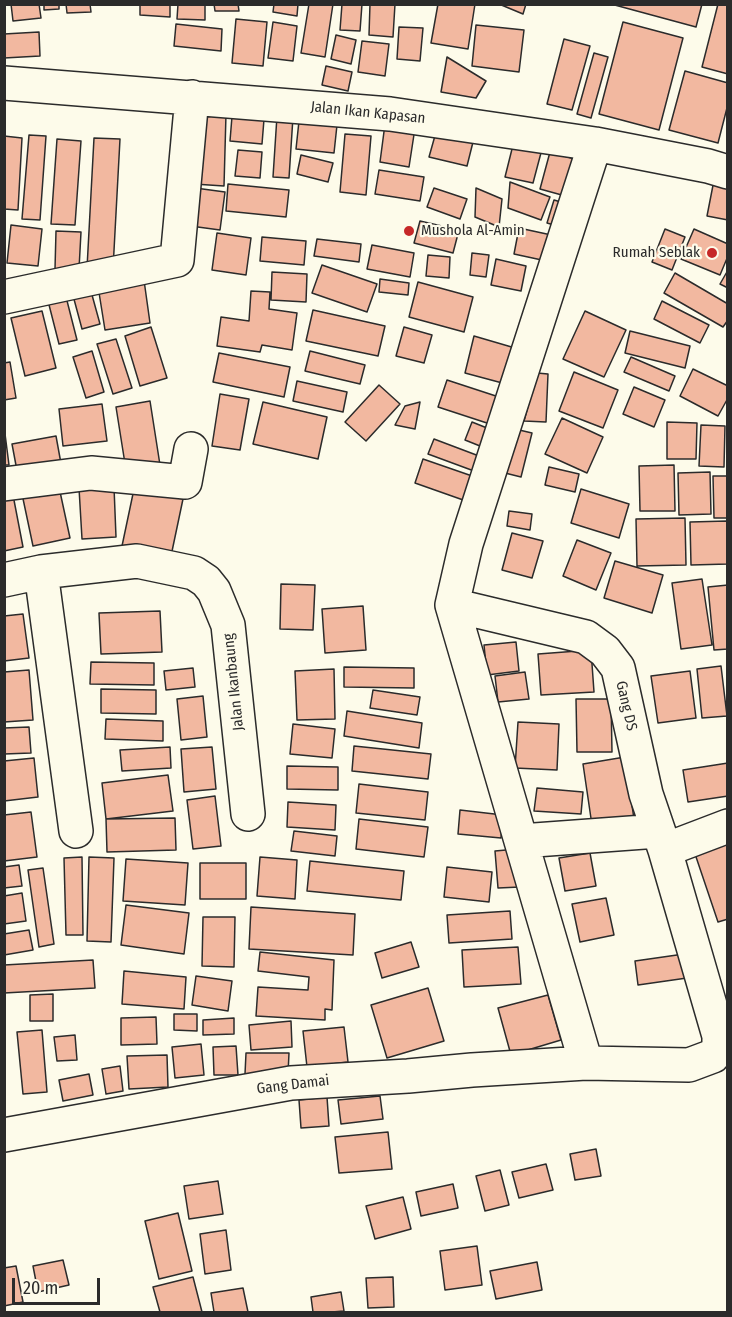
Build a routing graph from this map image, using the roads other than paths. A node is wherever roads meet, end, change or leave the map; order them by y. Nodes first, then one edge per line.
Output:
1 (4, 83) edge
2 (192, 97) junction
3 (595, 144) junction
4 (728, 172) edge
5 (4, 297) edge
6 (191, 449) dead end
7 (4, 484) edge
8 (41, 572) junction
9 (4, 580) edge
10 (452, 605) junction
11 (248, 814) dead end
12 (728, 826) edge
13 (76, 831) dead end
14 (521, 841) junction
15 (662, 841) junction
16 (586, 1063) junction
17 (4, 1135) edge

1 - 2 street, Jalan Ikan Kapasan
2 - 3 street, Jalan Ikan Kapasan
2 - 5 street
3 - 4 street, Jalan Ikan Kapasan
3 - 10 street
6 - 7 street
8 - 9 street, Jalan Ikanbaung
8 - 11 street, Jalan Ikanbaung
8 - 13 street
10 - 14 street
10 - 15 street, Gang DS
12 - 15 street
14 - 15 street
14 - 16 street
15 - 16 street, Gang DS
16 - 17 street, Gang Damai

